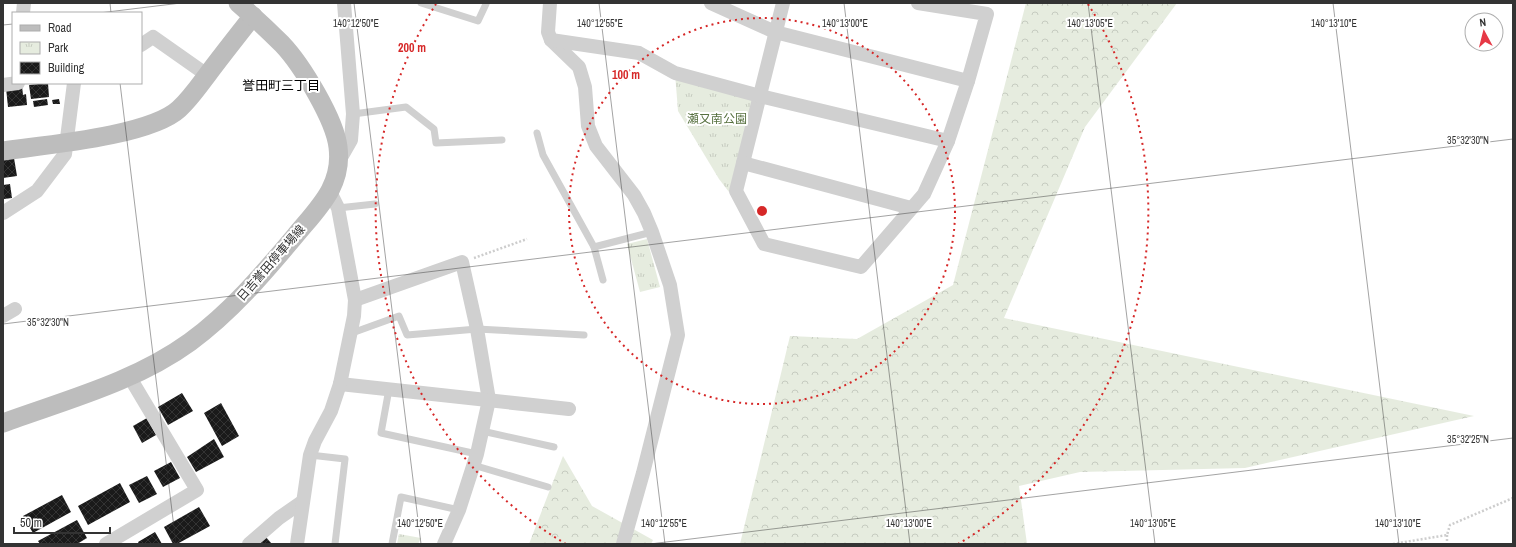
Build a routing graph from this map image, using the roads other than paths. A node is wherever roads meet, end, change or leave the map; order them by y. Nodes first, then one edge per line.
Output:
1 (238, 3) edge
2 (344, 3) edge
3 (421, 3) edge
4 (550, 3) edge
5 (711, 3) edge
6 (783, 3) edge
7 (918, 3) edge
8 (486, 4) dead end
9 (253, 16) junction
10 (775, 32) junction
11 (551, 40) junction
12 (142, 44) edge
13 (207, 75) junction
14 (968, 82) junction
15 (74, 84) edge
16 (760, 96) junction
17 (353, 114) junction
18 (537, 133) dead end
19 (502, 140) dead end
20 (948, 141) junction
21 (66, 142) junction
22 (3, 151) edge
23 (339, 161) junction
24 (743, 163) junction
25 (330, 192) junction
26 (375, 204) dead end
27 (338, 208) junction
28 (911, 208) junction
29 (3, 213) edge
30 (652, 232) junction
31 (594, 247) junction
32 (603, 280) dead end
33 (355, 300) junction
34 (477, 329) junction
35 (352, 333) junction
36 (584, 335) dead end
37 (129, 376) junction
38 (340, 384) junction
39 (388, 389) junction
40 (489, 400) junction
41 (569, 409) dead end
42 (3, 423) edge
43 (482, 431) junction
44 (554, 447) dead end
45 (310, 455) junction
46 (475, 459) junction
47 (548, 487) dead end
48 (302, 502) junction
49 (459, 510) junction
50 (106, 544) edge
51 (248, 544) edge
52 (297, 544) edge
53 (335, 544) edge
54 (392, 544) edge
55 (444, 544) edge
56 (622, 544) edge

1 - 9 main road, 日吉誉田停車場線
2 - 17 street
3 - 8 lane
4 - 11 street
5 - 10 street
6 - 10 street
7 - 14 street
9 - 13 main road
9 - 23 main road, 日吉誉田停車場線
10 - 14 street
10 - 16 street
11 - 16 street
11 - 30 street
12 - 13 street
13 - 21 main road
14 - 20 street
15 - 21 street
16 - 20 street
16 - 24 street
17 - 19 lane
17 - 23 street
18 - 31 lane
20 - 28 street
21 - 22 main road
21 - 29 street
23 - 25 main road, 日吉誉田停車場線
24 - 28 street
24 - 28 street
25 - 27 street
25 - 37 main road, 日吉誉田停車場線
26 - 27 lane
27 - 33 street
30 - 31 lane
30 - 56 street
31 - 32 lane
33 - 34 street
33 - 35 street
34 - 35 lane
34 - 36 lane
34 - 40 street
35 - 38 street
37 - 42 main road, 日吉誉田停車場線
37 - 50 street
38 - 39 street
38 - 45 street
39 - 40 street
39 - 46 lane
40 - 41 street
40 - 43 street
43 - 44 lane
43 - 46 street
45 - 48 street
45 - 53 lane
46 - 47 lane
46 - 49 street
48 - 51 street
48 - 52 street
49 - 54 lane
49 - 55 street

